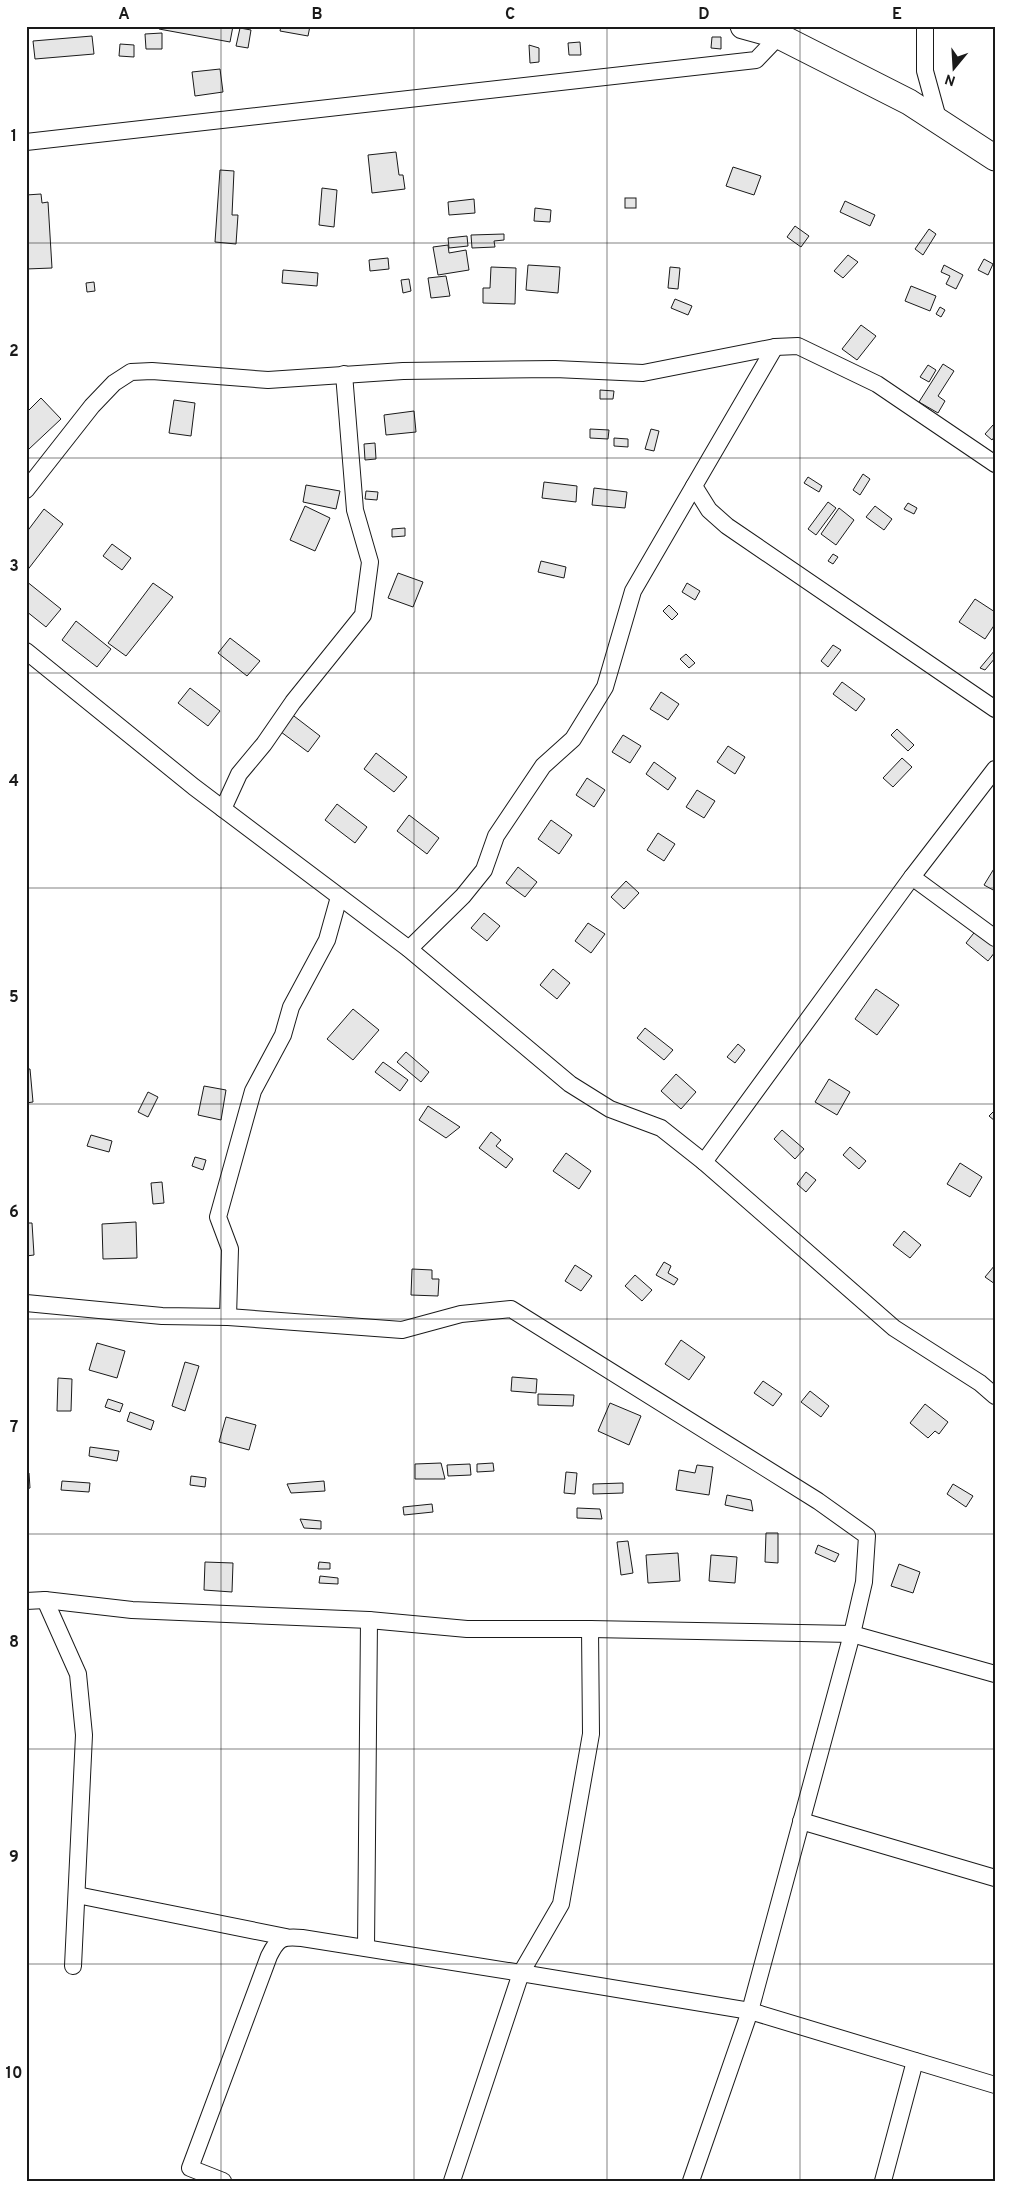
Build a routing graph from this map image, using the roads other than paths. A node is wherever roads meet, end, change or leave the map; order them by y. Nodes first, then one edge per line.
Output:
1 (743, 26) edge
2 (925, 26) edge
3 (779, 36) junction
4 (939, 122) junction
5 (26, 142) edge
6 (995, 158) edge
7 (775, 347) junction
8 (344, 374) junction
9 (995, 464) edge
10 (694, 486) junction
11 (26, 490) edge
12 (28, 656) edge
13 (995, 709) edge
14 (995, 769) edge
15 (223, 809) junction
16 (912, 877) junction
17 (340, 897) junction
18 (995, 938) edge
19 (409, 949) junction
20 (704, 1162) junction
21 (26, 1303) edge
22 (228, 1317) junction
23 (995, 1396) edge
24 (45, 1600) junction
25 (26, 1601) edge
26 (369, 1620) junction
27 (590, 1629) junction
28 (852, 1634) junction
29 (995, 1674) edge
30 (801, 1821) junction
31 (995, 1878) edge
32 (77, 1895) junction
33 (286, 1937) junction
34 (366, 1948) junction
35 (74, 1966) dead end
36 (521, 1973) junction
37 (750, 2011) junction
38 (915, 2061) junction
39 (995, 2085) edge
40 (186, 2175) edge
41 (223, 2181) edge
42 (452, 2181) edge
43 (691, 2181) edge
44 (883, 2181) edge

1 - 3 main road
2 - 4 street
3 - 4 main road
3 - 5 street
4 - 6 main road
7 - 8 street
7 - 9 street
7 - 10 street
8 - 11 street
8 - 15 street
10 - 13 street
10 - 19 street
12 - 15 street
14 - 16 street
15 - 17 street
16 - 18 street
16 - 20 street
17 - 19 street
17 - 22 street
19 - 20 street
20 - 23 street
21 - 22 street
22 - 28 street
24 - 25 street
24 - 26 street
24 - 32 street
26 - 27 street
26 - 34 street
27 - 28 street
27 - 36 street
28 - 29 street
28 - 30 street
30 - 31 street
30 - 37 street
32 - 33 street
32 - 35 street
33 - 34 street
33 - 40 street
34 - 36 street
36 - 37 street
36 - 42 street
37 - 38 street
37 - 43 street
38 - 39 street
38 - 44 street
40 - 41 street

